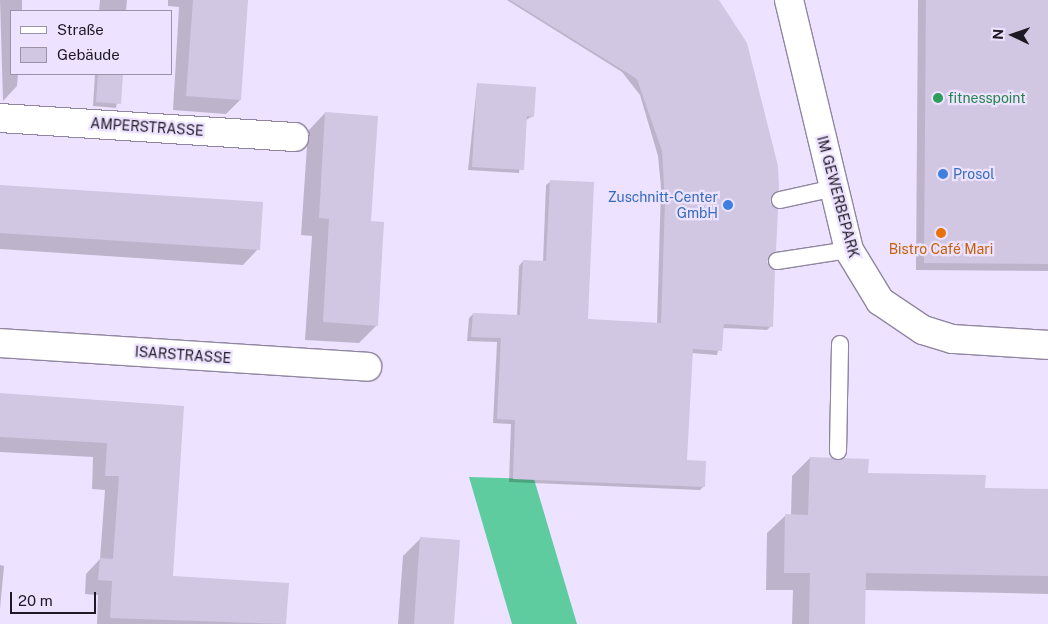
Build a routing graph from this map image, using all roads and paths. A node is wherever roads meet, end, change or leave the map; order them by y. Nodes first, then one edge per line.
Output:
1 (789, 0) edge
2 (0, 118) edge
3 (294, 137) dead end
4 (834, 188) junction
5 (780, 200) dead end
6 (849, 250) junction
7 (778, 261) dead end
8 (0, 343) edge
9 (840, 344) dead end
10 (1048, 345) edge
11 (366, 367) dead end
12 (838, 451) dead end

1 - 4 street, IM GEWERBEPARK
2 - 3 street, AMPERSTRASSE
4 - 5 lane
4 - 6 street, IM GEWERBEPARK
6 - 7 lane
6 - 10 street, IM GEWERBEPARK
8 - 11 street, ISARSTRASSE
9 - 12 lane

